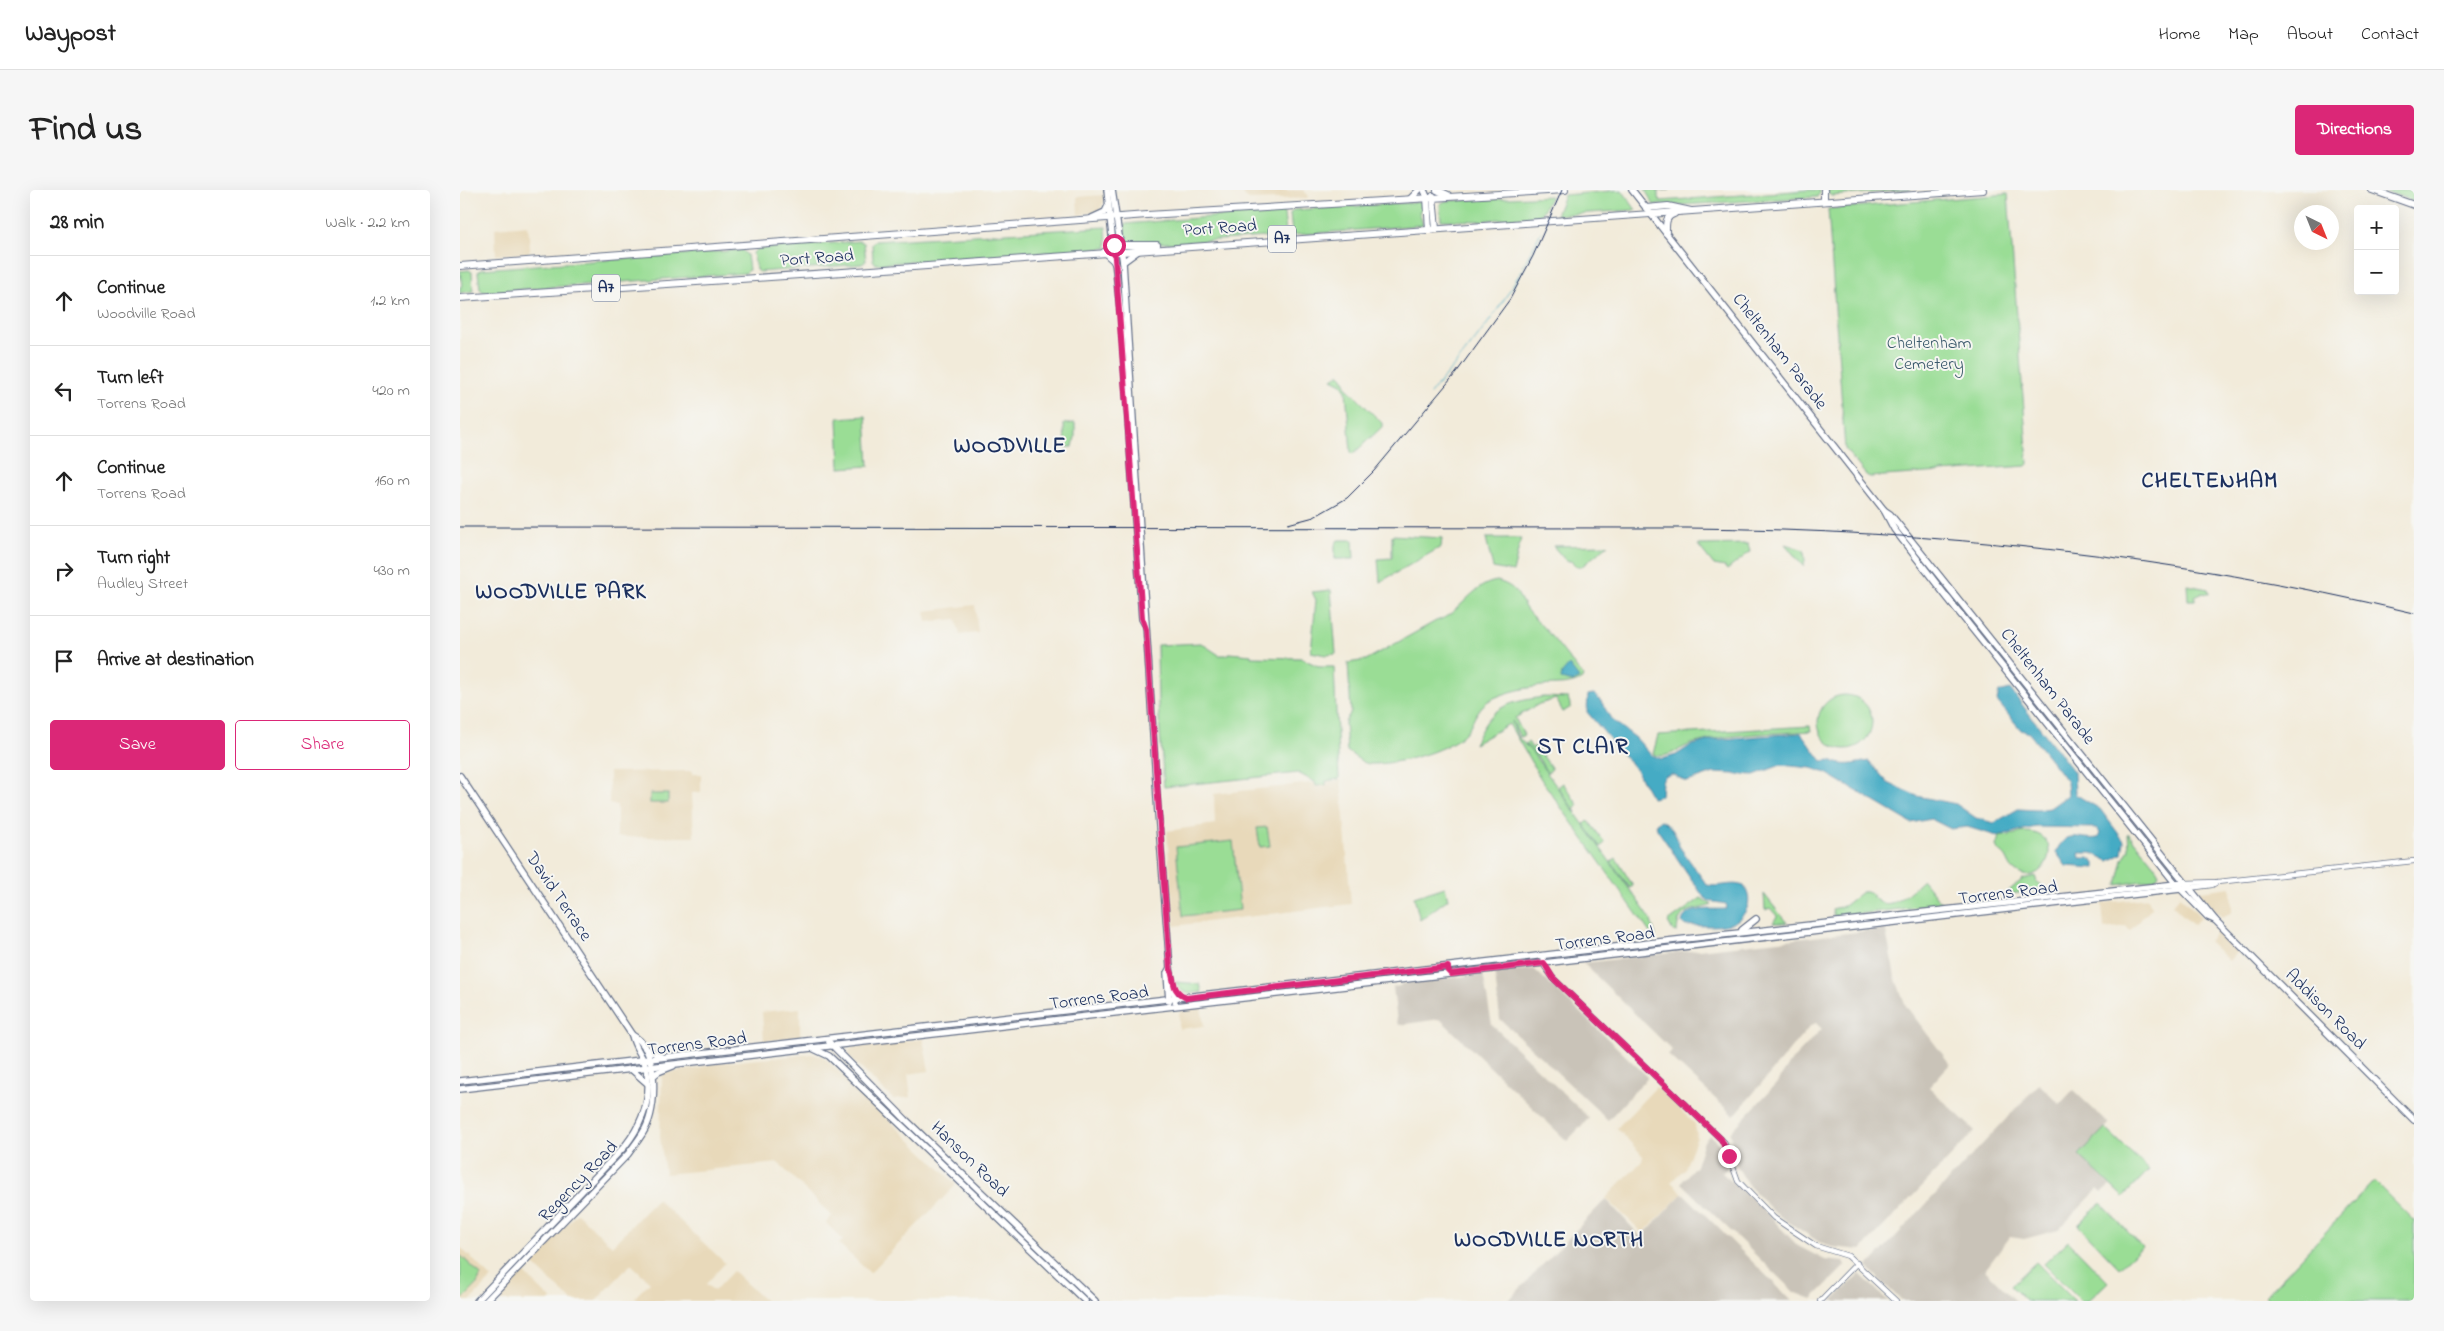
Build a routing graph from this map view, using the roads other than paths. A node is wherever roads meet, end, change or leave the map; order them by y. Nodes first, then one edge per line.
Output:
1 (1107, 190) edge
2 (1112, 190) edge
3 (1419, 190) edge
4 (1424, 190) edge
5 (1446, 190) edge
6 (1565, 190) edge
7 (1632, 190) edge
8 (1824, 190) edge
9 (1983, 190) edge
10 (2372, 190) edge
11 (1505, 192) edge
12 (1432, 193) edge
13 (1454, 197) junction
14 (1410, 198) junction
15 (1824, 200) junction
16 (1109, 203) junction
17 (2414, 205) edge
18 (1648, 210) junction
19 (1695, 212) junction
20 (1680, 213) junction
21 (1114, 218) junction
22 (1086, 220) junction
23 (1432, 230) junction
24 (1666, 233) junction
25 (1168, 247) junction
26 (1118, 248) junction
27 (1140, 250) junction
28 (1104, 252) junction
29 (1123, 262) junction
30 (460, 266) edge
31 (1117, 267) junction
32 (460, 298) edge
33 (1884, 510) junction
34 (1145, 624) junction
35 (460, 776) edge
36 (2414, 861) edge
37 (2166, 872) junction
38 (2159, 886) junction
39 (2187, 886) junction
40 (2178, 887) junction
41 (2062, 896) junction
42 (2065, 903) junction
43 (1756, 919) dead end
44 (2215, 920) junction
45 (1738, 933) junction
46 (1580, 955) junction
47 (1544, 956) junction
48 (1544, 963) junction
49 (1448, 967) junction
50 (1170, 968) junction
51 (1451, 974) junction
52 (1173, 986) junction
53 (1186, 998) junction
54 (1172, 1002) junction
55 (632, 1035) junction
56 (827, 1041) junction
57 (850, 1042) junction
58 (643, 1046) junction
59 (808, 1047) junction
60 (662, 1057) junction
61 (842, 1058) junction
62 (648, 1063) junction
63 (676, 1063) junction
64 (631, 1069) junction
65 (653, 1076) junction
66 (525, 1078) junction
67 (460, 1081) edge
68 (647, 1083) junction
69 (861, 1086) junction
70 (460, 1089) edge
71 (883, 1097) junction
72 (884, 1108) junction
73 (2414, 1120) edge
74 (1857, 1263) junction
75 (477, 1301) edge
76 (486, 1301) edge
77 (1085, 1301) edge
78 (1095, 1301) edge
79 (1820, 1301) edge
80 (1896, 1301) edge

1 - 16 main road
2 - 21 main road
3 - 14 main road
4 - 12 main road
5 - 13 highway
6 - 11 highway
7 - 18 main road, Cheltenham Parade
8 - 15 highway
9 - 15 highway, Port Road / A7
10 - 17 highway
11 - 13 highway
12 - 13 highway
12 - 14 highway, Port Road / A7
12 - 23 highway
14 - 21 highway, Port Road / A7
15 - 19 highway, Port Road / A7
16 - 21 main road
16 - 22 main road
18 - 19 highway
18 - 20 highway, Port Road / A7
18 - 23 highway, Port Road / A7
18 - 24 main road, Cheltenham Parade
19 - 20 highway, Port Road / A7
20 - 24 highway
21 - 22 highway, Port Road / A7
21 - 26 main road
22 - 30 highway, Port Road / A7
23 - 25 highway, Port Road / A7
24 - 33 main road, Cheltenham Parade
25 - 26 highway
25 - 27 highway, Port Road / A7
26 - 27 highway, Port Road / A7
26 - 28 highway, Port Road / A7
26 - 29 main road
26 - 31 main road
27 - 29 main road
28 - 31 highway
28 - 32 highway, Port Road / A7
29 - 34 main road
31 - 34 main road
33 - 37 main road, Cheltenham Parade
33 - 39 main road, Cheltenham Parade
34 - 50 main road
35 - 55 main road, David Terrace
36 - 39 street, Torrens Road
37 - 38 main road
37 - 40 main road, Cheltenham Parade
38 - 40 main road, Torrens Road
38 - 41 main road, Torrens Road
39 - 40 main road, Torrens Road
39 - 44 main road, Addison Road
40 - 42 main road, Torrens Road
40 - 44 main road, Addison Road
41 - 42 main road
41 - 45 main road, Torrens Road
42 - 46 main road, Torrens Road
43 - 45 main road
44 - 73 main road, Addison Road
45 - 46 main road, Torrens Road
46 - 47 main road, Torrens Road
46 - 48 main road, Torrens Road
47 - 48 street
47 - 49 main road, Torrens Road
48 - 51 main road, Torrens Road
48 - 74 street
49 - 51 main road
49 - 53 main road, Torrens Road
50 - 52 main road
50 - 54 main road
51 - 54 main road, Torrens Road
52 - 53 main road
52 - 54 main road
53 - 54 main road, Torrens Road
54 - 56 main road, Torrens Road
54 - 57 main road, Torrens Road
55 - 58 main road, David Terrace
55 - 62 main road, David Terrace
56 - 57 main road, Torrens Road
56 - 59 main road, Torrens Road
56 - 60 main road, Torrens Road
56 - 61 main road, Hanson Road
56 - 69 main road, Hanson Road
57 - 61 main road
58 - 60 main road
58 - 62 main road, David Terrace
59 - 63 main road, Torrens Road
59 - 69 main road
60 - 62 main road, Torrens Road
61 - 71 main road, Hanson Road
62 - 63 main road, Torrens Road
62 - 64 main road, Torrens Road
62 - 65 main road, Regency Road
62 - 66 main road, Torrens Road
62 - 68 main road, Regency Road
63 - 65 main road
64 - 66 main road, Torrens Road
64 - 68 main road
65 - 76 main road, Regency Road
66 - 67 main road, Torrens Road
66 - 70 main road, Torrens Road
68 - 75 main road, Regency Road
69 - 72 main road, Hanson Road
71 - 72 main road
71 - 78 main road, Hanson Road
72 - 77 main road, Hanson Road
74 - 79 street
74 - 80 street

